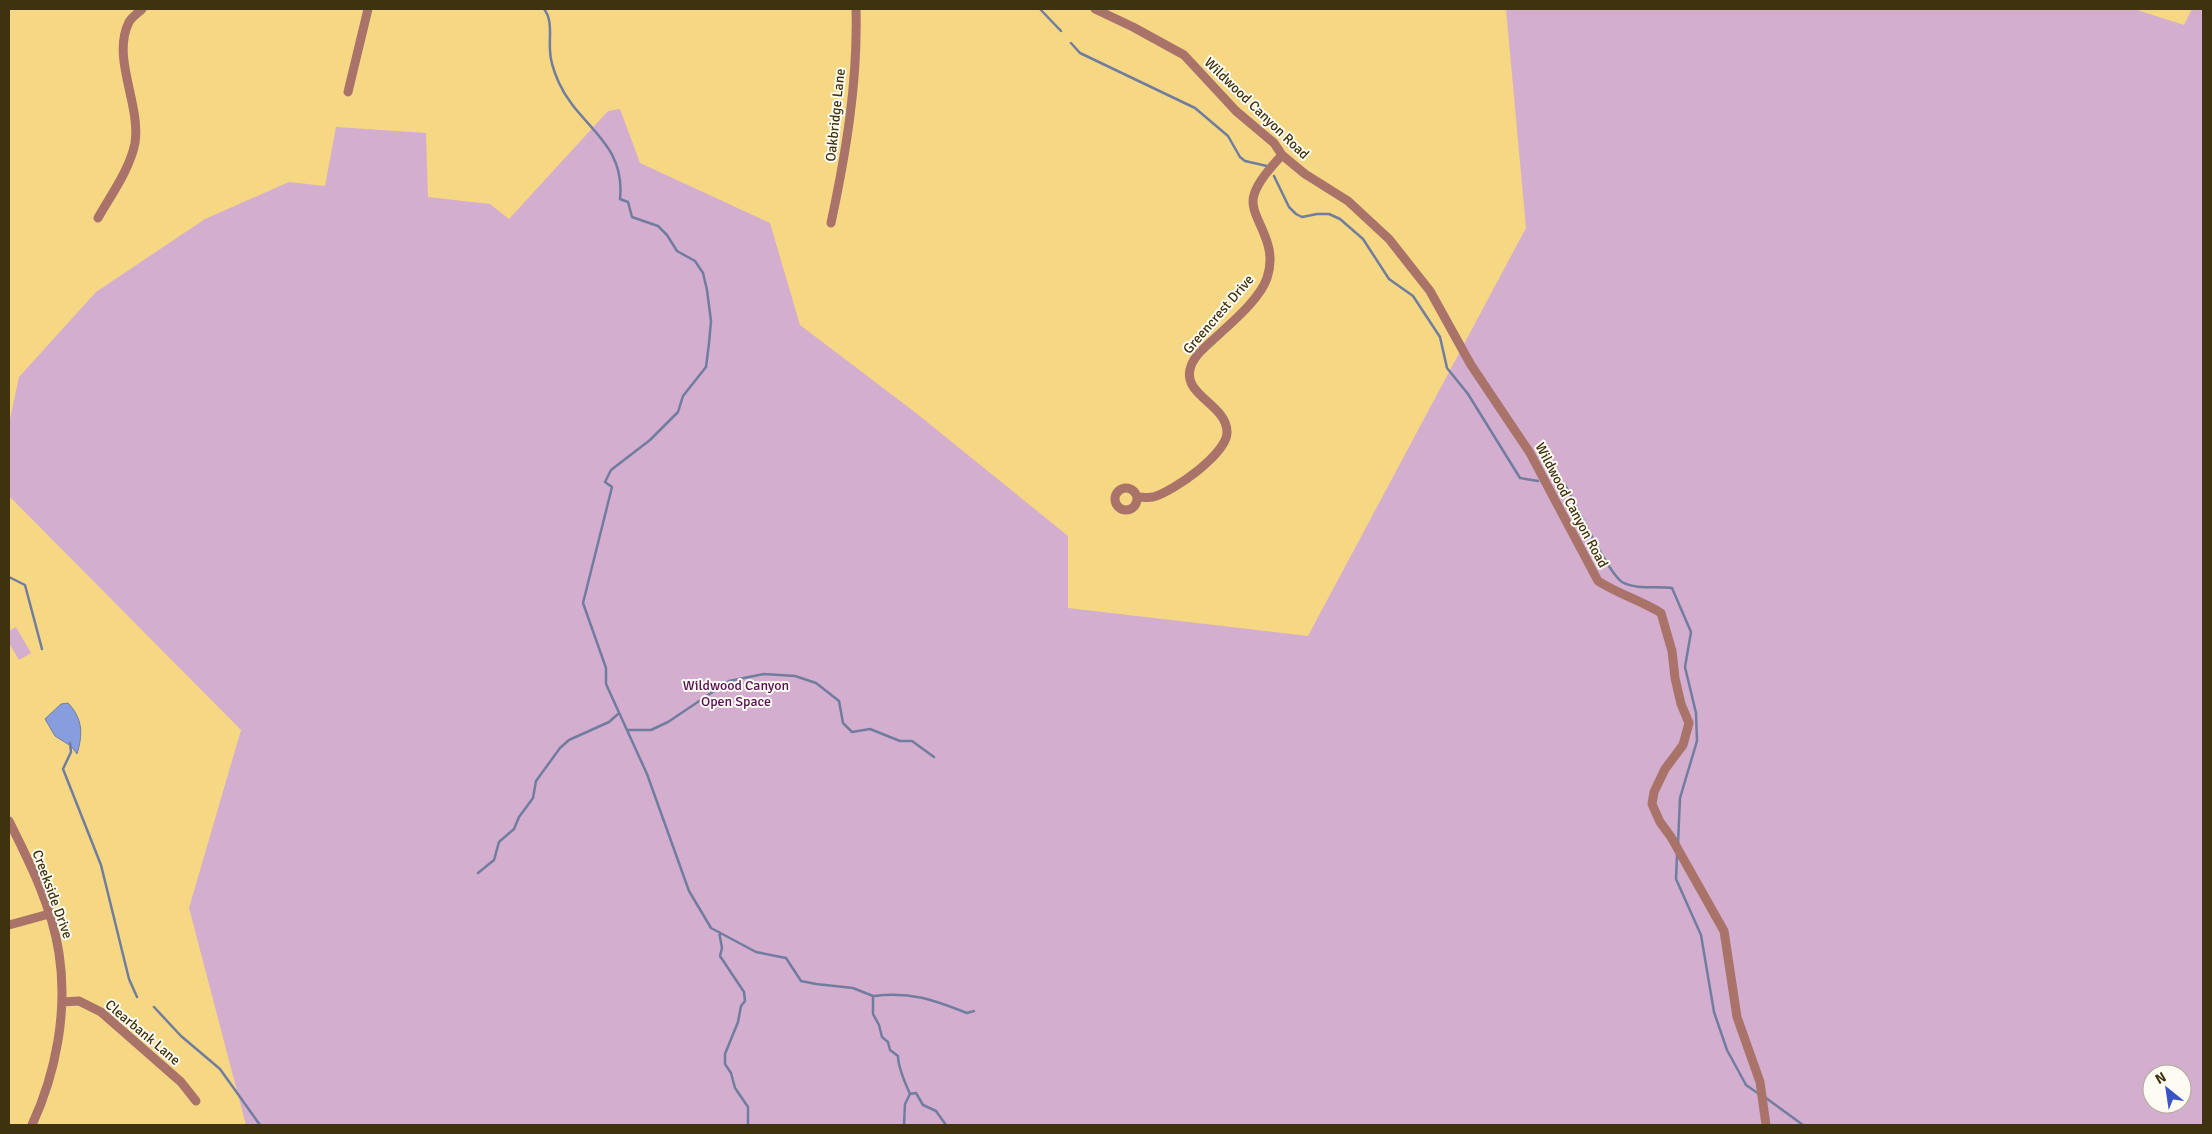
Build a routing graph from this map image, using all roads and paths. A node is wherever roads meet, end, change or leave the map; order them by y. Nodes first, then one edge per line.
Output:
1 (142, 9) edge
2 (368, 9) edge
3 (856, 9) edge
4 (1095, 9) edge
5 (348, 92) dead end
6 (1282, 155) junction
7 (98, 218) dead end
8 (831, 223) dead end
9 (1138, 497) dead end
10 (9, 822) edge
11 (49, 914) junction
12 (9, 926) edge
13 (62, 1002) junction
14 (196, 1101) dead end
15 (32, 1125) edge
16 (1766, 1125) edge

1 - 7 street
2 - 5 street
3 - 8 street, Oakbridge Lane
4 - 6 street, Wildwood Canyon Road
6 - 9 street, Greencrest Drive
6 - 16 street, Wildwood Canyon Road
10 - 11 street, Creekside Drive
11 - 12 street
11 - 13 street, Creekside Drive
13 - 14 street, Clearbank Lane
13 - 15 street, Creekside Drive

